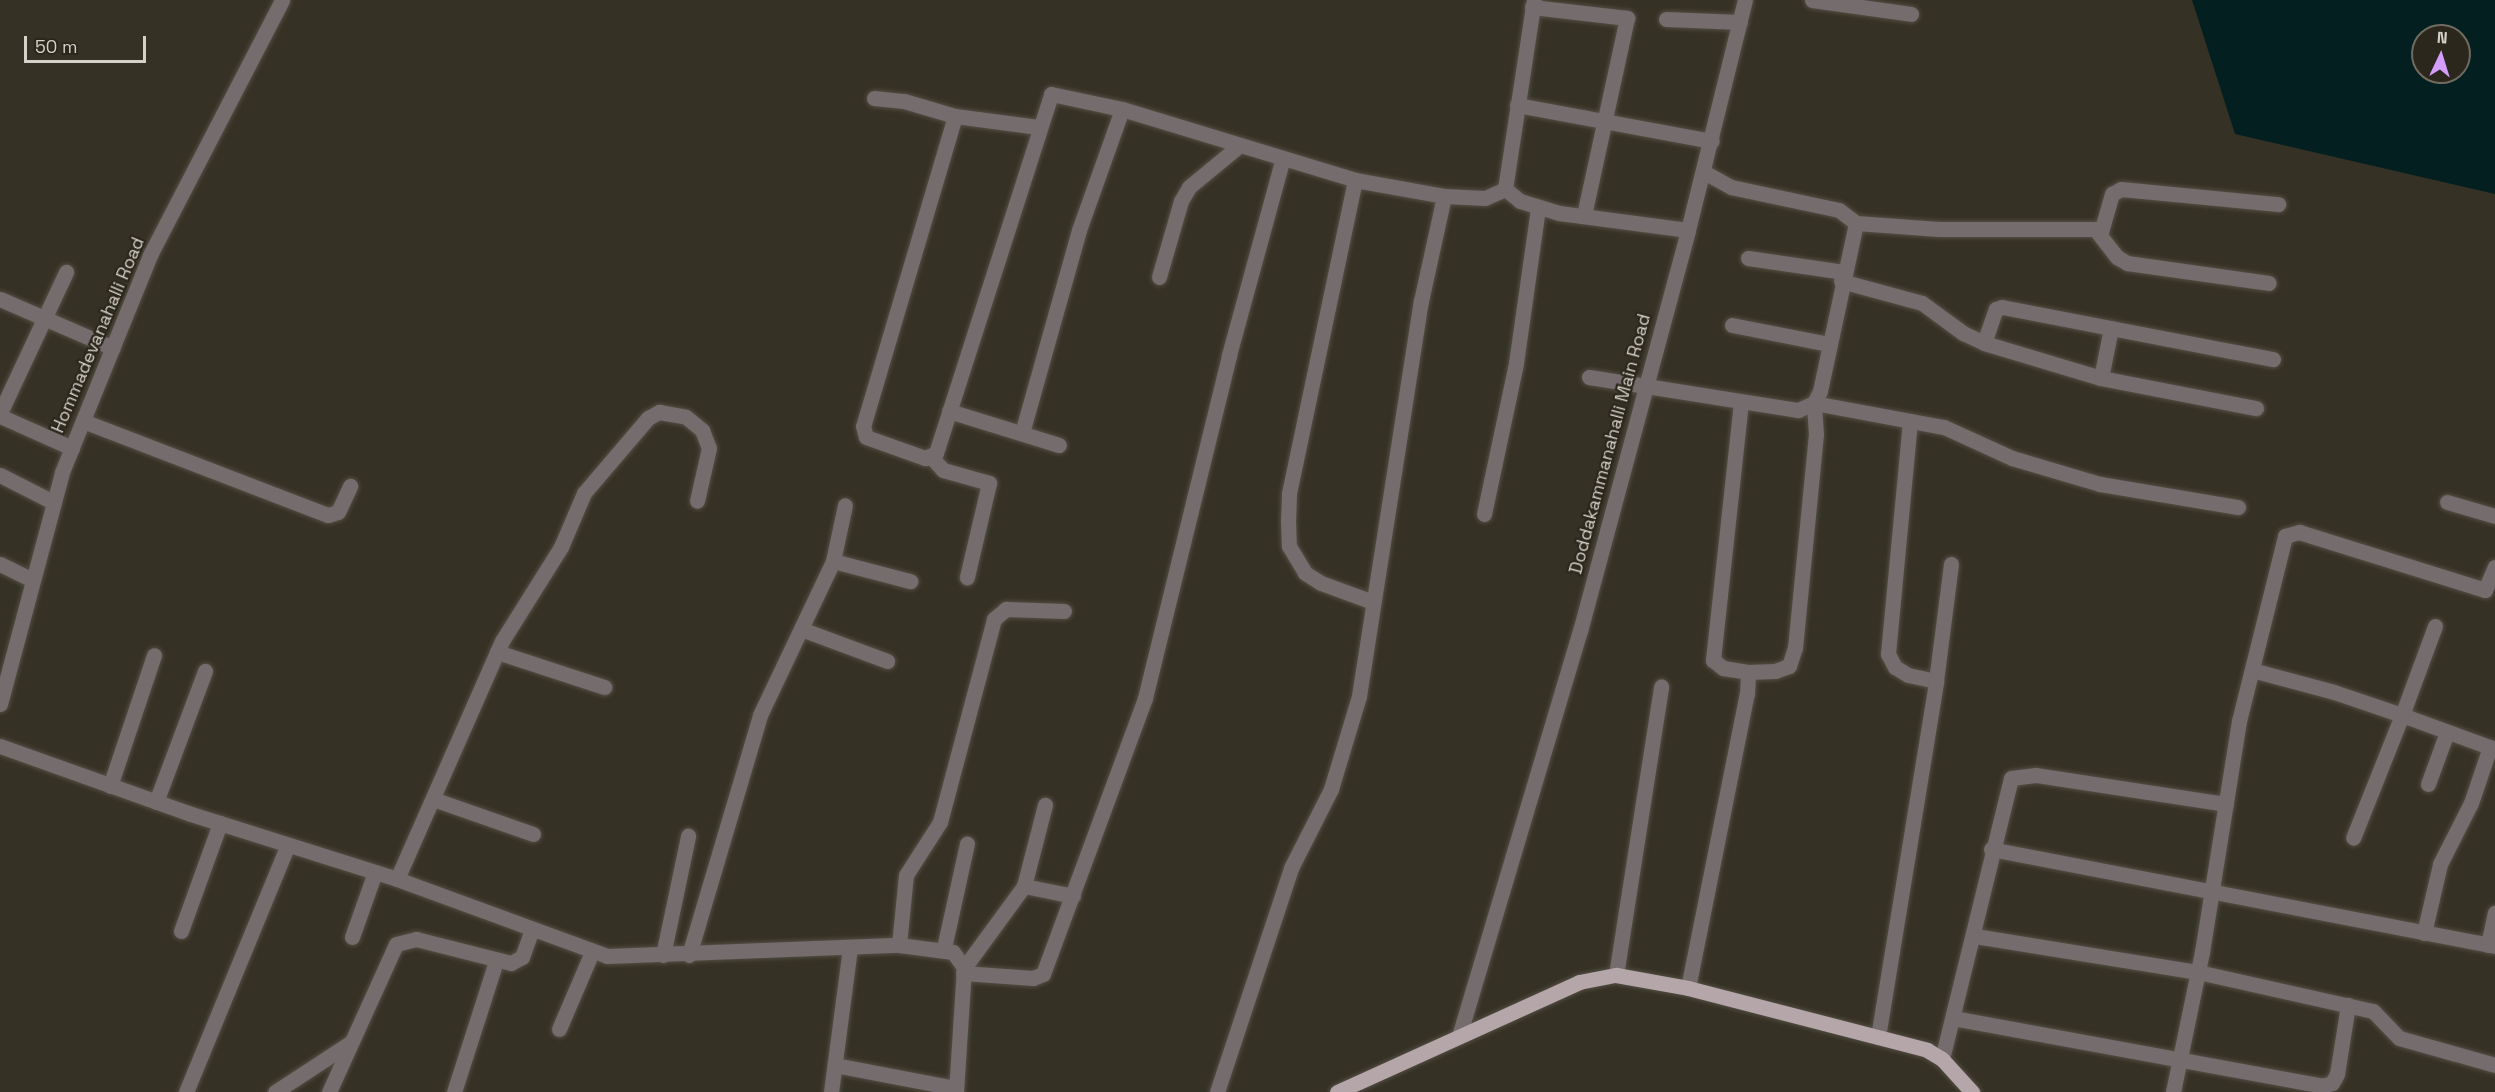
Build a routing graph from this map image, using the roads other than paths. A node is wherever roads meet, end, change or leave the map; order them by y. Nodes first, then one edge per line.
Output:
1 (282, 0) edge
2 (1745, 0) edge
3 (1812, 0) edge
4 (1533, 3) edge
5 (1911, 14) dead end
6 (1666, 19) dead end
7 (1740, 22) junction
8 (874, 98) dead end
9 (1517, 105) junction
10 (1122, 109) junction
11 (955, 116) junction
12 (1606, 119) junction
13 (1038, 127) junction
14 (1712, 141) junction
15 (1240, 145) junction
16 (1283, 158) junction
17 (1704, 172) junction
18 (1355, 180) junction
19 (1504, 189) junction
20 (1444, 196) junction
21 (2278, 204) dead end
22 (1538, 208) junction
23 (1584, 215) junction
24 (1856, 223) junction
25 (1688, 230) junction
26 (2101, 232) junction
27 (1748, 258) dead end
28 (66, 272) dead end
29 (1843, 276) junction
30 (1159, 277) dead end
31 (2269, 284) dead end
32 (0, 299) edge
33 (43, 318) junction
34 (1732, 325) dead end
35 (2111, 328) junction
36 (1984, 343) junction
37 (1829, 344) junction
38 (113, 348) junction
39 (2273, 359) dead end
40 (1589, 377) dead end
41 (2102, 378) junction
42 (1646, 388) junction
43 (1741, 402) junction
44 (1814, 404) junction
45 (2256, 408) dead end
46 (949, 411) junction
47 (0, 414) edge
48 (83, 421) junction
49 (1910, 421) junction
50 (1022, 433) junction
51 (1059, 445) dead end
52 (72, 448) junction
53 (931, 457) junction
54 (0, 475) edge
55 (350, 486) dead end
56 (697, 501) dead end
57 (53, 502) junction
58 (2447, 502) dead end
59 (845, 505) dead end
60 (2238, 507) dead end
61 (1484, 514) dead end
62 (2495, 516) edge
63 (833, 561) junction
64 (0, 564) edge
65 (1951, 564) dead end
66 (2495, 567) edge
67 (967, 577) dead end
68 (31, 579) junction
69 (910, 581) dead end
70 (2490, 592) edge
71 (1373, 602) junction
72 (1064, 610) dead end
73 (2435, 626) dead end
74 (801, 629) junction
75 (497, 652) junction
76 (154, 655) dead end
77 (5, 658) edge
78 (887, 661) dead end
79 (2252, 670) junction
80 (206, 671) dead end
81 (1748, 672) junction
82 (1936, 681) junction
83 (1661, 686) dead end
84 (604, 687) dead end
85 (0, 704) edge
86 (2402, 715) junction
87 (2447, 732) junction
88 (0, 746) edge
89 (2492, 748) edge
90 (2428, 784) dead end
91 (110, 786) junction
92 (433, 799) junction
93 (156, 802) junction
94 (2226, 804) junction
95 (1045, 805) dead end
96 (220, 824) junction
97 (533, 834) dead end
98 (688, 836) dead end
99 (2353, 838) dead end
100 (967, 843) dead end
101 (288, 845) junction
102 (1991, 849) junction
103 (375, 872) junction
104 (397, 879) junction
105 (1024, 886) junction
106 (2212, 893) junction
107 (1073, 896) junction
108 (2495, 913) edge
109 (532, 929) junction
110 (181, 931) dead end
111 (2424, 933) junction
112 (1975, 936) junction
113 (352, 937) dead end
114 (899, 945) junction
115 (2492, 945) edge
116 (850, 948) junction
117 (944, 948) junction
118 (592, 952) junction
119 (663, 955) junction
120 (688, 955) junction
121 (496, 961) junction
122 (964, 970) junction
123 (2198, 972) junction
124 (1616, 975) junction
125 (1688, 988) junction
126 (2348, 1005) junction
127 (1953, 1018) junction
128 (558, 1029) dead end
129 (1460, 1033) junction
130 (1878, 1037) junction
131 (351, 1042) junction
132 (2180, 1057) junction
133 (1942, 1059) junction
134 (835, 1065) junction
135 (2495, 1065) edge
136 (956, 1090) edge
137 (186, 1092) edge
138 (275, 1092) edge
139 (329, 1092) edge
140 (454, 1092) edge
141 (831, 1092) edge
142 (1217, 1092) edge
143 (1337, 1092) edge
144 (1972, 1092) edge
145 (2173, 1092) edge

1 - 38 street, Hommadevanahalli Road
2 - 7 street, Doddakammanahalli Main Road
3 - 5 street
4 - 9 street
4 - 12 street
6 - 7 street
7 - 14 street, Doddakammanahalli Main Road
8 - 11 street
9 - 12 street
9 - 19 street
10 - 13 street
10 - 15 street
10 - 50 street
11 - 13 street
11 - 53 street
12 - 14 street
12 - 23 street
13 - 46 street
14 - 17 street, Doddakammanahalli Main Road
15 - 16 street
15 - 30 street
16 - 18 street
16 - 107 street
17 - 24 street
17 - 25 street, Doddakammanahalli Main Road
18 - 20 street
18 - 71 street
19 - 20 street
19 - 22 street
20 - 71 street
21 - 26 street
22 - 23 street
22 - 61 street
23 - 25 street
24 - 26 street
24 - 29 street
25 - 42 street, Doddakammanahalli Main Road
26 - 31 street
27 - 29 street
28 - 33 street
29 - 36 street
29 - 37 street
32 - 33 street
33 - 38 street
33 - 47 street
34 - 37 street
35 - 36 street
35 - 39 street
35 - 41 street
36 - 41 street
37 - 44 street
38 - 48 street, Hommadevanahalli Road
40 - 42 street
41 - 45 street
42 - 43 street
42 - 129 street, Doddakammanahalli Main Road
43 - 44 street
43 - 81 street
44 - 49 street
44 - 81 street
46 - 50 street
46 - 53 street
47 - 52 street
48 - 52 street, Hommadevanahalli Road
48 - 55 street
49 - 60 street
49 - 82 street
50 - 51 street
52 - 57 street, Hommadevanahalli Road
53 - 67 street
54 - 57 street
56 - 75 street
57 - 68 street, Hommadevanahalli Road
58 - 62 street
59 - 63 street
63 - 69 street
63 - 74 street
64 - 68 street
65 - 82 street
66 - 70 street
68 - 77 street, Hommadevanahalli Road
70 - 79 street
71 - 142 street
72 - 114 street
73 - 86 street
74 - 78 street
74 - 120 street
75 - 84 street
75 - 92 street
76 - 91 street
77 - 85 street, Hommadevanahalli Road
79 - 86 street
79 - 94 street
80 - 93 street
81 - 125 street
82 - 130 street
83 - 124 street
86 - 87 street
86 - 99 street
87 - 89 street
87 - 90 street
88 - 91 street
89 - 111 street
91 - 93 street
92 - 97 street
92 - 104 street
93 - 96 street
94 - 102 street
94 - 106 street
95 - 105 street
96 - 101 street
96 - 110 street
98 - 119 street
100 - 117 street
101 - 103 street
101 - 137 street
102 - 106 street
102 - 112 street
103 - 104 street
103 - 113 street
104 - 109 street
105 - 107 street
105 - 122 street
106 - 111 street
106 - 123 street
107 - 122 street
108 - 115 street
109 - 118 street
109 - 121 street
111 - 115 street
112 - 123 street
112 - 127 street
114 - 116 street
114 - 117 street
116 - 120 street
116 - 134 street
117 - 122 street
118 - 119 street
118 - 128 street
119 - 120 street
121 - 131 street
121 - 140 street
122 - 136 street
123 - 126 street
123 - 132 street
124 - 125 main road
124 - 129 main road
125 - 130 main road
126 - 132 street
126 - 135 street
127 - 132 street
127 - 133 street
129 - 143 main road
130 - 133 main road
131 - 138 street
131 - 139 street
132 - 145 street
133 - 144 main road
134 - 136 street
134 - 141 street

